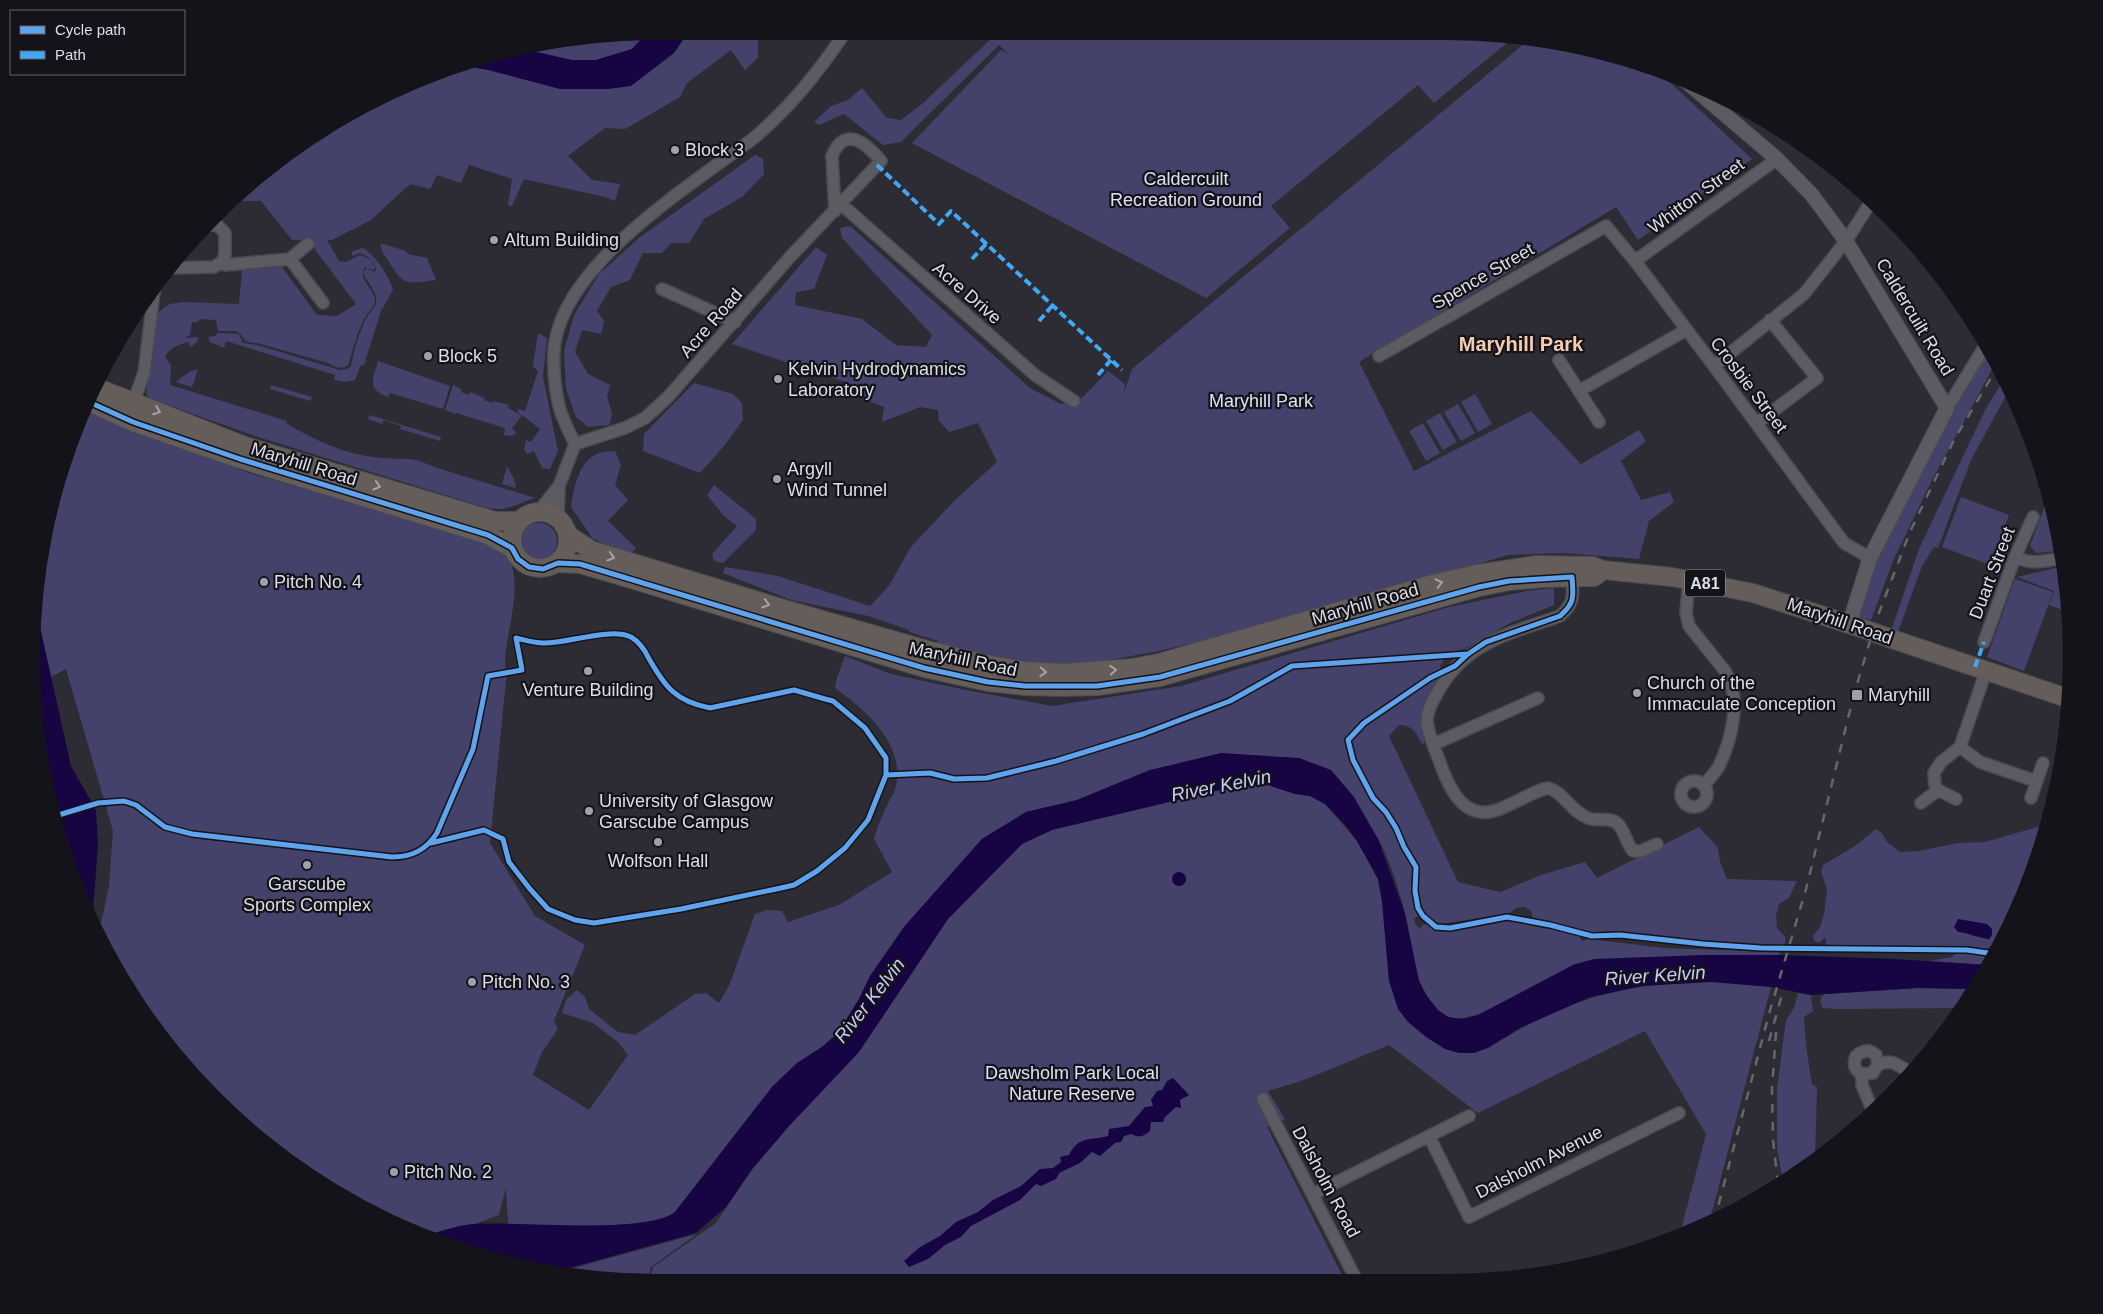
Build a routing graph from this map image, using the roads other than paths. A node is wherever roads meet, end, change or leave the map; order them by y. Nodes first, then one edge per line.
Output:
1 (840, 40) edge
2 (1705, 98) edge
3 (1777, 159) junction
4 (838, 207) junction
5 (1868, 207) edge
6 (217, 225) edge
7 (1606, 226) joint
8 (1846, 241) junction
9 (308, 244) dead end
10 (290, 259) junction
11 (1635, 261) junction
12 (222, 262) junction
13 (179, 268) edge
14 (662, 289) dead end
15 (153, 302) edge
16 (323, 303) dead end
17 (1770, 320) junction
18 (735, 322) junction
19 (1686, 330) junction
20 (1982, 352) edge
21 (1379, 356) dead end
22 (1559, 360) dead end
23 (1714, 366) junction
24 (101, 390) edge
25 (1579, 391) junction
26 (135, 402) junction
27 (1074, 402) dead end
28 (95, 405) edge
29 (1948, 408) junction
30 (133, 422) junction
31 (1599, 422) dead end
32 (1757, 423) junction
33 (575, 444) junction
34 (559, 486) junction
35 (538, 512) junction
36 (2033, 517) dead end
37 (558, 519) junction
38 (518, 521) junction
39 (568, 535) junction
40 (512, 548) junction
41 (2015, 557) junction
42 (1870, 558) junction
43 (2055, 559) edge
44 (558, 563) junction
45 (1572, 571) junction
46 (1689, 580) junction
47 (1855, 626) junction
48 (1283, 635) junction
49 (1984, 642) dead end
50 (1986, 671) junction
51 (2062, 695) edge
52 (1538, 698) dead end
53 (1434, 744) junction
54 (1960, 747) junction
55 (2043, 763) dead end
56 (2036, 781) junction
57 (1704, 784) dead end
58 (1938, 790) junction
59 (2031, 798) dead end
60 (1956, 799) dead end
61 (1921, 803) dead end
62 (1657, 844) dead end
63 (1878, 1064) junction
64 (1905, 1069) edge
65 (1862, 1074) junction
66 (1263, 1099) dead end
67 (1870, 1104) edge
68 (1679, 1112) dead end
69 (1469, 1116) dead end
70 (1429, 1136) junction
71 (1314, 1194) junction
72 (1354, 1274) edge

1 - 33 street
2 - 3 street, Caldercuilt Road
3 - 8 street, Caldercuilt Road
3 - 11 street, Whitton Street
4 - 4 street, Acre Road
4 - 18 street, Acre Road
4 - 27 street, Acre Drive
5 - 8 street
6 - 12 street
7 - 11 street, Crosbie Street
7 - 21 street, Spence Street
8 - 17 street
8 - 29 street, Caldercuilt Road
9 - 10 street
10 - 12 street
10 - 16 street
11 - 19 street, Crosbie Street
12 - 13 street
14 - 18 street
15 - 26 street
17 - 23 street
17 - 32 street
18 - 33 street, Acre Road
19 - 23 street, Crosbie Street
19 - 25 street
20 - 29 street
22 - 25 street
23 - 32 street, Crosbie Street
24 - 26 main road, Maryhill Road
25 - 31 street
26 - 30 street
26 -> 38 main road, Maryhill Road
28 - 30 main road, Maryhill Road / A81
29 - 42 street
30 - 40 main road, Maryhill Road / A81
32 - 42 street, Crosbie Street
33 - 34 street
34 - 35 street
34 - 37 street
35 - 37 main road
35 - 38 main road
36 - 41 street, Duart Street
37 - 39 main road, A81
38 - 40 main road
39 - 44 main road
39 -> 48 main road, Maryhill Road / A81
40 - 44 main road, A81
41 - 43 street
41 - 49 street, Duart Street
42 - 47 street
44 - 48 main road, Maryhill Road / A81
45 - 46 main road, Maryhill Road / A81
45 - 48 main road, Maryhill Road / A81
45 - 53 street
46 - 47 main road, Maryhill Road / A81
46 - 57 street
47 - 50 main road, Maryhill Road / A81, bridge
50 - 51 main road, Maryhill Road / A81
50 - 54 street
52 - 53 street
53 - 62 street
54 - 56 street
54 - 58 street
55 - 56 street
56 - 59 street
58 - 60 street
58 - 61 street
63 - 64 street
63 - 65 street
63 - 65 street
65 - 67 street
66 - 71 street, Dalsholm Road
68 - 70 street, Dalsholm Avenue
69 - 70 street
70 - 71 street
71 - 72 street, Dalsholm Road

